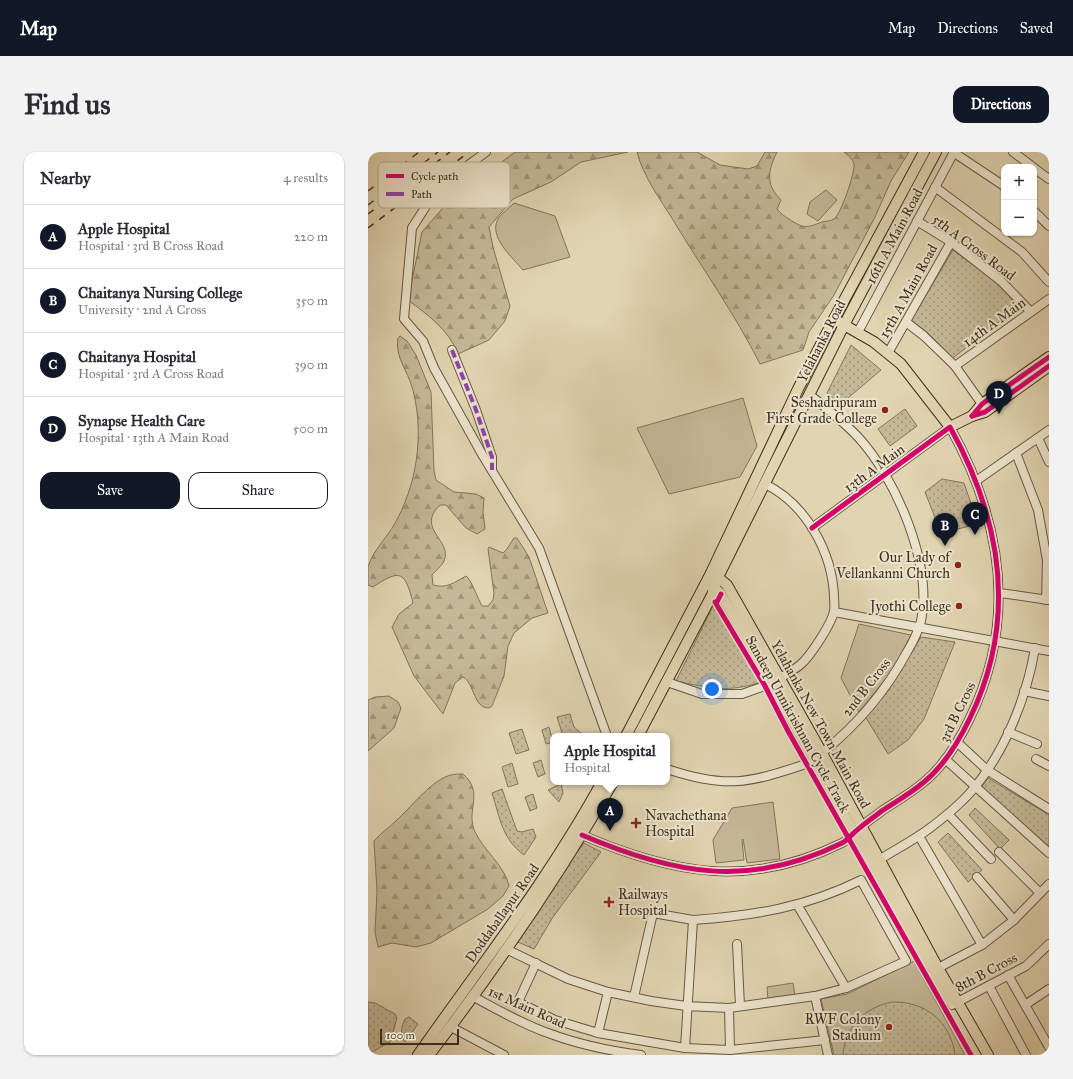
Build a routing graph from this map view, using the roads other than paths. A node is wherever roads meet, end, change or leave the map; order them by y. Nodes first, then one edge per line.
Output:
1 (486, 152) edge
2 (924, 152) edge
3 (936, 152) edge
4 (953, 152) edge
5 (1013, 152) edge
6 (472, 162) edge
7 (1030, 164) edge
8 (1037, 169) edge
9 (1049, 179) edge
10 (1001, 184) edge
11 (934, 187) junction
12 (425, 208) edge
13 (1037, 214) edge
14 (917, 221) junction
15 (1049, 226) edge
16 (951, 242) junction
17 (1049, 282) edge
18 (1049, 299) edge
19 (1031, 312) junction
20 (834, 319) junction
21 (906, 322) junction
22 (844, 325) junction
23 (858, 332) junction
24 (452, 350) dead end
25 (888, 353) junction
26 (1049, 357) edge
27 (955, 366) junction
28 (1049, 366) edge
29 (810, 395) junction
30 (982, 404) junction
31 (972, 416) junction
32 (950, 427) junction
33 (1049, 430) edge
34 (1038, 438) junction
35 (1016, 453) junction
36 (1049, 462) edge
37 (492, 470) junction
38 (885, 475) junction
39 (976, 480) junction
40 (769, 485) junction
41 (812, 528) junction
42 (1046, 535) edge
43 (1048, 561) edge
44 (715, 575) junction
45 (710, 585) junction
46 (1000, 593) junction
47 (1048, 600) edge
48 (834, 612) junction
49 (919, 627) junction
50 (995, 641) junction
51 (1035, 648) junction
52 (1049, 651) edge
53 (776, 681) junction
54 (667, 682) junction
55 (1024, 691) junction
56 (1049, 696) edge
57 (1008, 732) junction
58 (606, 733) edge
59 (628, 733) edge
60 (640, 733) edge
61 (958, 743) junction
62 (1037, 744) dead end
63 (818, 756) junction
64 (945, 759) junction
65 (1036, 759) dead end
66 (1049, 766) edge
67 (670, 770) edge
68 (987, 770) junction
69 (600, 785) edge
70 (611, 785) edge
71 (975, 787) junction
72 (1049, 809) edge
73 (948, 814) junction
74 (858, 829) junction
75 (582, 835) junction
76 (919, 836) junction
77 (860, 842) junction
78 (843, 843) junction
79 (999, 852) dead end
80 (1049, 853) edge
81 (991, 859) dead end
82 (876, 861) junction
83 (976, 877) dead end
84 (1049, 884) edge
85 (1040, 893) junction
86 (798, 906) junction
87 (693, 920) junction
88 (1014, 920) junction
89 (737, 944) dead end
90 (1049, 944) edge
91 (982, 945) junction
92 (506, 949) junction
93 (536, 962) junction
94 (938, 968) junction
95 (1008, 975) junction
96 (989, 986) junction
97 (846, 988) junction
98 (1049, 989) edge
99 (608, 992) junction
100 (815, 996) junction
101 (474, 997) junction
102 (634, 997) junction
103 (955, 1003) junction
104 (1025, 1005) junction
105 (686, 1006) junction
106 (740, 1006) junction
107 (729, 1008) junction
108 (451, 1027) junction
109 (598, 1033) junction
110 (825, 1040) junction
111 (1049, 1047) edge
112 (685, 1048) junction
113 (730, 1050) junction
114 (418, 1055) edge
115 (430, 1055) edge
116 (504, 1055) edge
117 (641, 1055) edge
118 (828, 1055) edge
119 (981, 1055) edge
120 (988, 1055) edge
121 (1026, 1055) edge

1 - 6 street
2 - 20 main road, Yelahanka Road
3 - 22 main road, Yelahanka Road
4 - 10 street
4 - 11 street, 16th A Main Road
5 - 7 street
8 - 9 street
11 - 14 street, 16th A Main Road
11 - 17 street
12 - 37 street
13 - 15 street
14 - 16 street, 5th A Cross Road
14 - 23 street, 16th A Main Road
16 - 19 street, 5th A Cross Road
16 - 21 street, 15th A Main Road
18 - 19 street, 14th A Main
19 - 27 street, 14th A Main
20 - 22 main road
20 - 44 main road, Yelahanka Road
21 - 25 street, 15th A Main Road
21 - 27 street
22 - 23 main road
22 - 29 main road, Yelahanka Road
23 - 25 main road
24 - 37 street
25 - 32 main road
26 - 30 main road
27 - 30 street
28 - 31 main road, 13th A Main
29 - 38 street, 2nd B Cross
29 - 40 main road, Yelahanka Road
30 - 31 main road
31 - 32 main road, 13th A Main
32 - 38 street, 13th A Main
32 - 39 street, 3rd B Cross
33 - 34 street
34 - 35 street
34 - 36 street
35 - 39 street
35 - 42 street
37 - 58 street
38 - 41 street, 13th A Main
38 - 49 street, 2nd B Cross
39 - 46 street, 3rd B Cross
40 - 41 street
40 - 44 main road, Yelahanka Road
41 - 48 street
42 - 43 street
43 - 47 street
44 - 45 main road, Yelahanka Road
44 - 53 main road, Yelahanka New Town Main Road
45 - 53 main road, Yelahanka New Town Main Road
45 - 54 main road
45 - 59 main road
46 - 47 street
46 - 50 street, 3rd B Cross
48 - 49 street
48 - 53 street
49 - 50 street
49 - 63 street, 2nd B Cross
50 - 51 street
50 - 61 street, 3rd B Cross
51 - 52 street
51 - 55 street
53 - 54 street
53 - 63 main road, Yelahanka New Town Main Road
54 - 60 main road
55 - 56 street
55 - 57 street
57 - 62 street
57 - 68 street
61 - 64 street, 3rd B Cross
61 - 68 street
63 - 67 street, 2nd B Cross
63 - 74 main road, Yelahanka New Town Main Road
64 - 71 street
64 - 74 street, 3rd B Cross
65 - 66 street
68 - 71 street
68 - 72 street
69 - 114 main road, Doddaballapur Road
70 - 75 main road, Doddaballapur Road
71 - 73 street
71 - 80 street
73 - 76 street
73 - 81 street
74 - 77 main road, Yelahanka New Town Main Road
74 - 78 street, 3rd B Cross
74 - 82 main road, Yelahanka New Town Main Road
75 - 78 street
75 - 92 main road, Doddaballapur Road
76 - 82 street
76 - 91 street
77 - 78 street
77 - 82 main road, Yelahanka New Town Main Road
79 - 85 street
82 - 94 main road, Yelahanka New Town Main Road
82 - 103 main road, Yelahanka New Town Main Road
83 - 88 street
84 - 85 street
85 - 88 street
86 - 87 street
86 - 97 street
86 - 97 street
87 - 102 street
87 - 105 street
88 - 91 street
89 - 106 street
90 - 95 street, 8th B Cross
91 - 94 street
92 - 93 street
92 - 101 main road, Doddaballapur Road
93 - 99 street
93 - 109 street
94 - 103 main road, Yelahanka New Town Main Road
95 - 96 street, 8th B Cross
95 - 104 street
96 - 103 street, 8th B Cross
96 - 121 street
97 - 100 street
98 - 104 street
99 - 102 street
99 - 109 street
100 - 106 street
100 - 110 street
101 - 108 main road, Doddaballapur Road
101 - 117 street, 1st Main Road
102 - 105 street
103 - 119 main road, Yelahanka New Town Main Road
103 - 120 main road, Yelahanka New Town Main Road
104 - 111 street
105 - 107 street
105 - 112 street
106 - 107 street
107 - 113 street
108 - 115 main road, Doddaballapur Road
108 - 116 street
109 - 112 street
110 - 113 street
110 - 118 street
112 - 113 street

